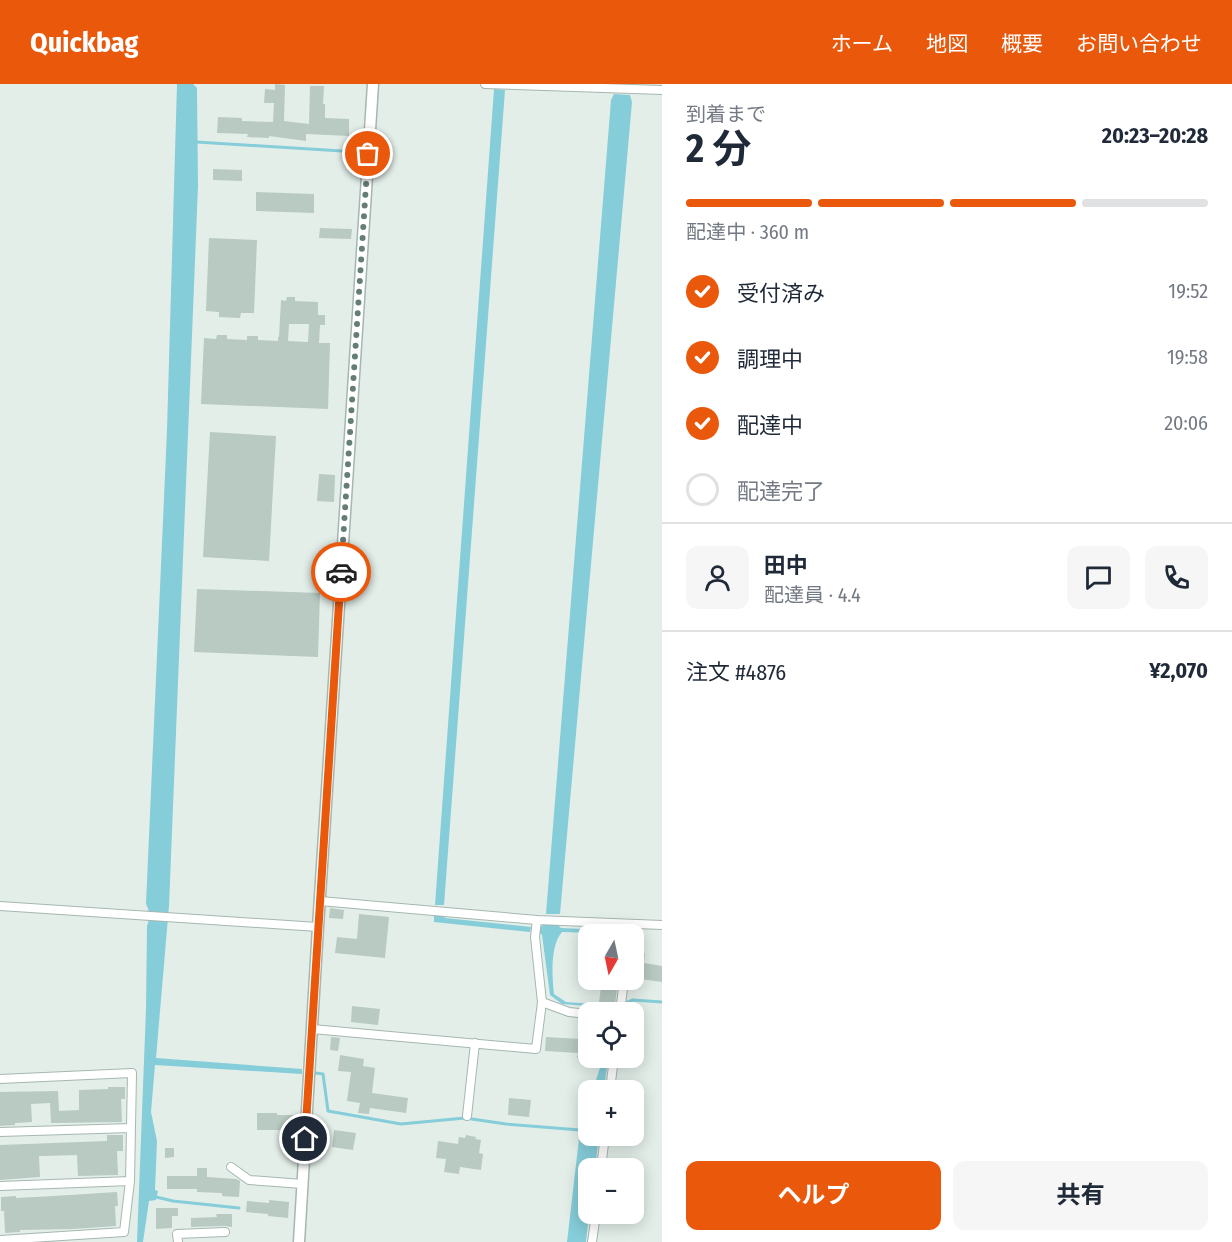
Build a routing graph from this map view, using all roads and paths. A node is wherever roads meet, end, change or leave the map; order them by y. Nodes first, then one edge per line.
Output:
1 (373, 84) edge
2 (485, 84) edge
3 (662, 90) edge
4 (320, 901) junction
5 (0, 906) edge
6 (537, 920) junction
7 (632, 924) edge
8 (644, 924) edge
9 (662, 925) edge
10 (318, 927) junction
11 (542, 1002) junction
12 (578, 1013) edge
13 (312, 1029) junction
14 (474, 1043) junction
15 (0, 1079) edge
16 (467, 1116) dead end
17 (131, 1128) junction
18 (0, 1132) edge
19 (231, 1167) dead end
20 (130, 1181) junction
21 (303, 1184) junction
22 (0, 1186) edge
23 (595, 1224) edge
24 (225, 1232) dead end
25 (0, 1240) edge
26 (178, 1242) edge
27 (299, 1242) edge
28 (592, 1242) edge

1 - 4 street
2 - 3 street
4 - 6 street
4 - 10 street
5 - 10 street
6 - 7 street
6 - 11 street
8 - 9 street
10 - 13 street
11 - 12 street
11 - 14 street
13 - 14 street
13 - 21 street
14 - 16 street
15 - 17 street
17 - 18 street
17 - 20 street
19 - 21 street
20 - 22 street
20 - 25 street
21 - 27 street
23 - 28 street
24 - 26 street

